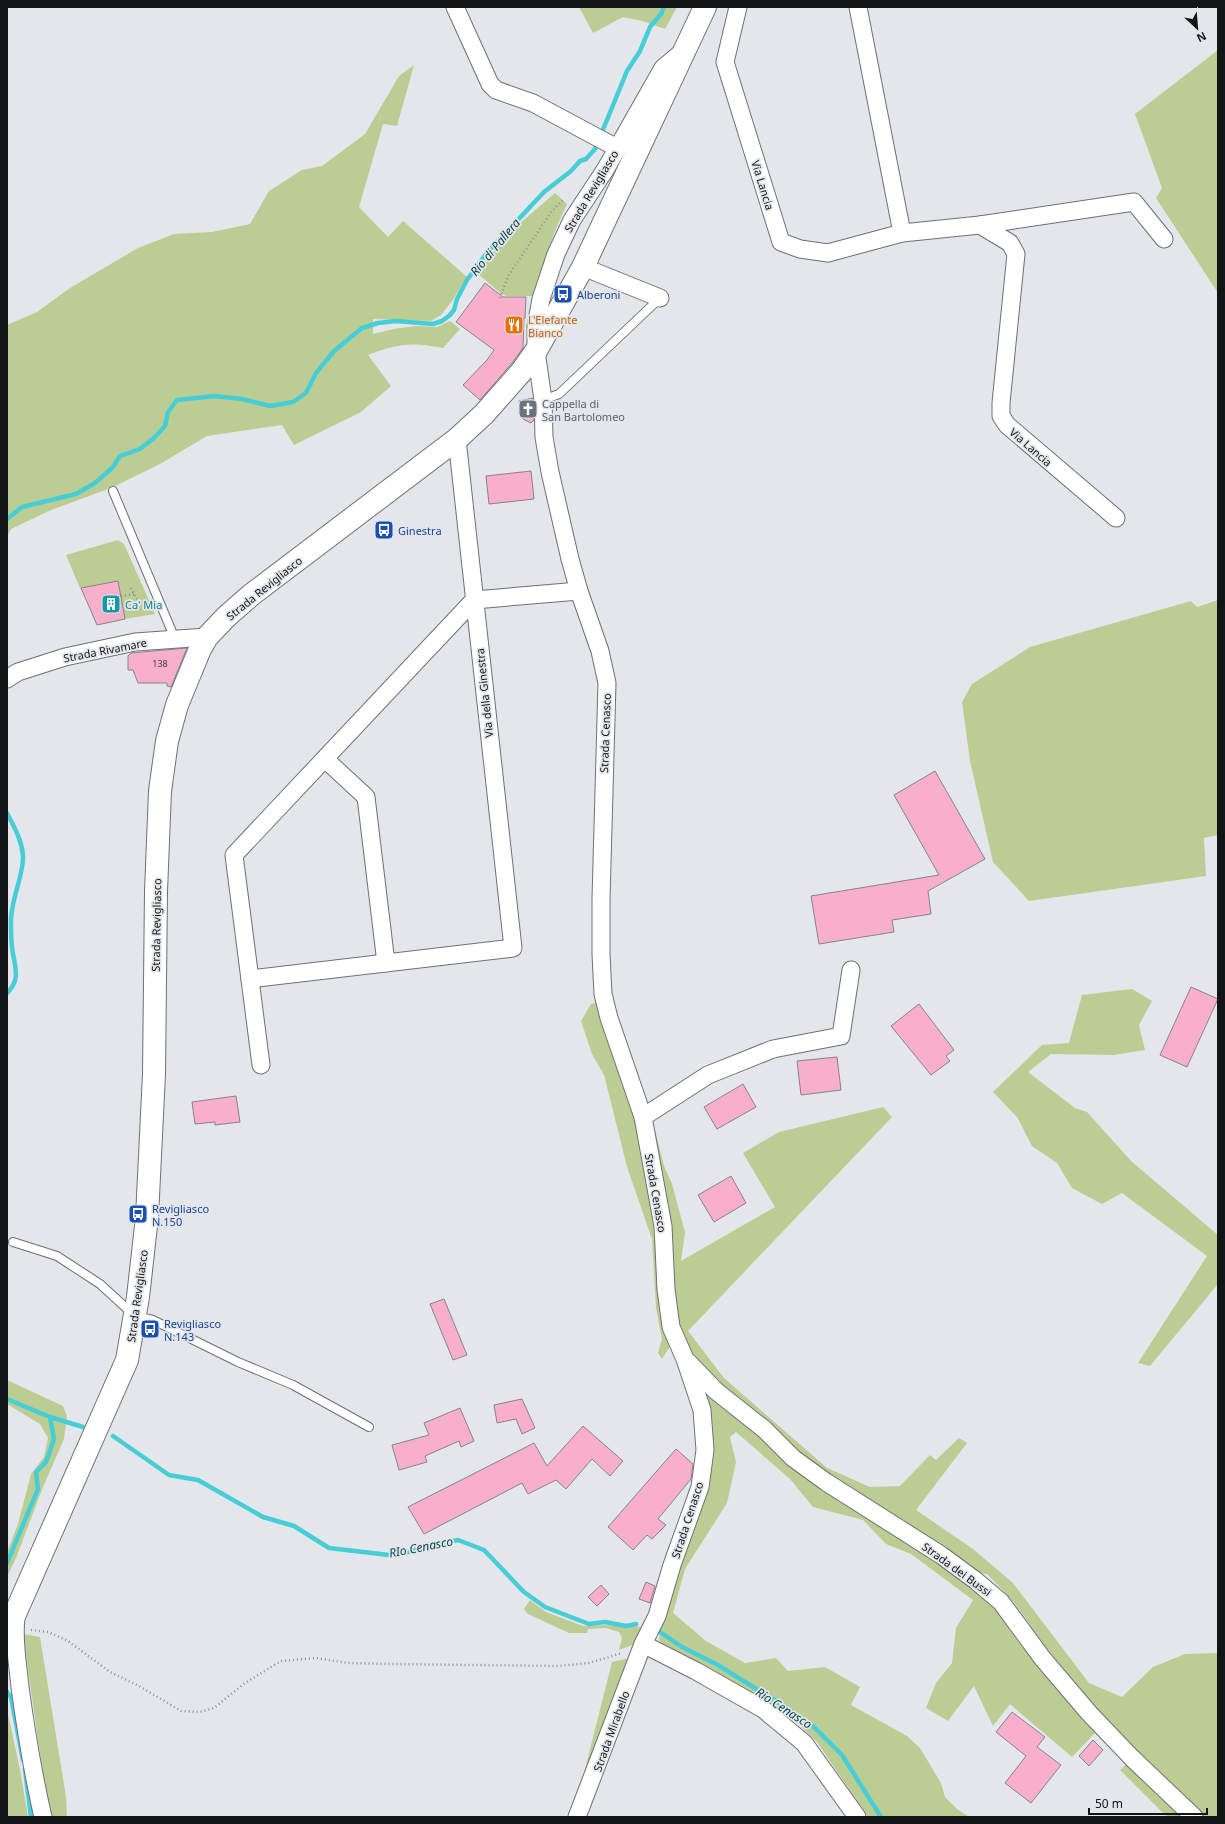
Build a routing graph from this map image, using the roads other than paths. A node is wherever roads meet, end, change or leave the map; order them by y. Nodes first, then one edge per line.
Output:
1 (455, 7) edge
2 (705, 7) edge
3 (738, 7) edge
4 (858, 7) edge
5 (686, 47) junction
6 (605, 142) junction
7 (980, 225) junction
8 (902, 233) junction
9 (1164, 239) dead end
10 (583, 267) junction
11 (660, 298) joint
12 (536, 351) junction
13 (543, 400) junction
14 (457, 439) junction
15 (113, 491) dead end
16 (1116, 518) dead end
17 (579, 591) junction
18 (474, 600) junction
19 (207, 637) junction
20 (175, 639) junction
21 (7, 679) edge
22 (325, 759) junction
23 (386, 963) junction
24 (851, 970) dead end
25 (250, 979) junction
26 (261, 1065) dead end
27 (643, 1117) junction
28 (13, 1242) dead end
29 (135, 1316) junction
30 (685, 1360) junction
31 (369, 1427) dead end
32 (10, 1634) edge
33 (643, 1644) junction
34 (43, 1817) edge
35 (578, 1817) edge
36 (857, 1817) edge
37 (1194, 1817) edge

1 - 6 street
2 - 5 street, Strada Revigliasco
3 - 8 street, Via Lancia
4 - 8 street
5 - 6 street, Strada Revigliasco
5 - 10 street, Strada Revigliasco
6 - 12 street, Strada Revigliasco
7 - 8 street, Via Lancia
7 - 9 street, Via Lancia
7 - 16 street, Via Lancia
10 - 11 street
10 - 12 street, Strada Revigliasco
11 - 13 lane
12 - 13 street, Strada Cenasco
12 - 14 street, Strada Revigliasco
13 - 17 street, Strada Cenasco
14 - 18 street, Via della Ginestra
14 - 19 street, Strada Revigliasco
15 - 20 lane
17 - 18 street
17 - 27 street, Strada Cenasco
18 - 22 street
18 - 23 street, Via della Ginestra
19 - 20 street, Strada Rivamare
19 - 29 street, Strada Revigliasco
20 - 21 street, Strada Rivamare
22 - 23 street
22 - 25 street
23 - 25 street
24 - 27 street
25 - 26 street
27 - 30 street, Strada Cenasco
28 - 29 lane
29 - 31 lane
29 - 32 street, Strada Revigliasco
30 - 33 street, Strada Cenasco
30 - 37 street, Strada dei Bussi
32 - 34 street
33 - 35 street, Strada Mirabello
33 - 36 street

